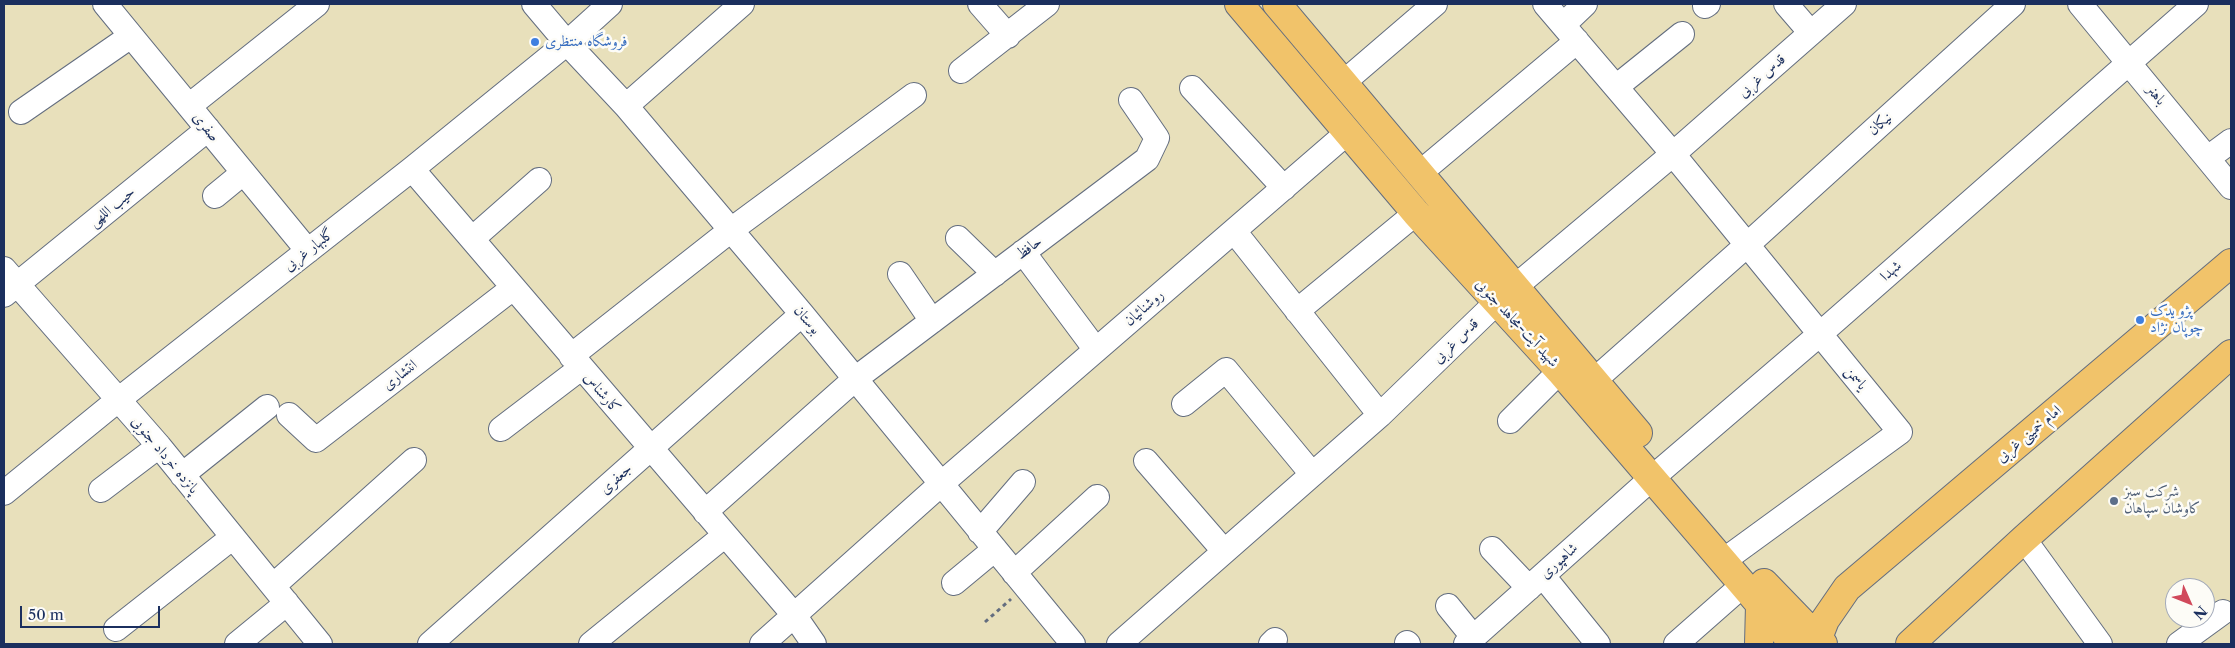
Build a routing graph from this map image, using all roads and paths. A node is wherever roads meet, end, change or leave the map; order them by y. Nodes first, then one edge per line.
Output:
1 (317, 4) edge
2 (534, 4) edge
3 (610, 4) edge
4 (742, 4) edge
5 (980, 4) edge
6 (1047, 4) edge
7 (1239, 4) edge
8 (1278, 4) edge
9 (1435, 4) edge
10 (1545, 4) edge
11 (1585, 4) edge
12 (1786, 4) edge
13 (2013, 4) edge
14 (2080, 4) edge
15 (2196, 4) edge
16 (109, 5) edge
17 (1838, 6) edge
18 (1570, 33) junction
19 (1811, 33) junction
20 (1682, 34) dead end
21 (131, 36) junction
22 (1008, 36) junction
23 (567, 43) junction
24 (2128, 62) junction
25 (961, 71) dead end
26 (1344, 82) junction
27 (1616, 87) junction
28 (1192, 88) dead end
29 (914, 95) dead end
30 (1131, 100) dead end
31 (189, 106) junction
32 (626, 106) junction
33 (21, 112) dead end
34 (208, 129) junction
35 (1346, 133) junction
36 (2231, 141) edge
37 (1673, 154) junction
38 (2208, 158) junction
39 (412, 169) junction
40 (243, 172) junction
41 (1421, 172) junction
42 (539, 180) dead end
43 (2231, 187) edge
44 (1284, 188) junction
45 (215, 196) dead end
46 (1416, 213) junction
47 (731, 230) junction
48 (1234, 231) junction
49 (958, 238) dead end
50 (472, 239) junction
51 (1747, 245) junction
52 (308, 251) junction
53 (1023, 252) junction
54 (2231, 263) edge
55 (900, 274) dead end
56 (996, 274) junction
57 (8, 283) edge
58 (513, 288) junction
59 (1507, 294) junction
60 (1297, 310) junction
61 (802, 314) junction
62 (932, 321) junction
63 (1820, 334) junction
64 (1096, 350) junction
65 (2231, 354) edge
66 (576, 362) junction
67 (1560, 370) junction
68 (856, 379) junction
69 (1587, 387) junction
70 (118, 400) junction
71 (1184, 404) dead end
72 (267, 407) dead end
73 (1380, 414) junction
74 (289, 415) dead end
75 (1510, 421) dead end
76 (500, 429) dead end
77 (159, 446) junction
78 (650, 449) junction
79 (414, 460) dead end
80 (1146, 461) dead end
81 (1659, 472) junction
82 (1312, 474) junction
83 (182, 475) junction
84 (1023, 482) dead end
85 (7, 483) edge
86 (941, 484) junction
87 (101, 490) dead end
88 (1097, 497) dead end
89 (705, 512) junction
90 (724, 536) junction
91 (233, 537) junction
92 (2024, 539) junction
93 (988, 540) junction
94 (1492, 549) dead end
95 (1224, 551) junction
96 (1729, 556) junction
97 (1020, 580) junction
98 (1536, 582) junction
99 (954, 583) dead end
100 (1743, 585) junction
101 (1847, 588) junction
102 (280, 595) junction
103 (1768, 600) junction
104 (1448, 606) dead end
105 (2222, 612) dead end
106 (794, 616) junction
107 (985, 622) dead end
108 (116, 629) dead end
109 (1470, 641) edge
110 (315, 642) edge
111 (1813, 643) edge
112 (237, 644) edge
113 (430, 644) edge
114 (591, 644) edge
115 (762, 644) edge
116 (814, 644) edge
117 (1072, 644) edge
118 (1118, 644) edge
119 (1598, 644) edge
120 (1676, 644) edge
121 (1759, 644) edge
122 (1910, 644) edge
123 (2100, 644) edge
124 (2179, 644) edge

1 - 31 street
2 - 23 street, بوستان
3 - 23 street, گلبهار غربی
4 - 32 street
5 - 22 street
6 - 22 street
7 - 35 main road, شهید آیت-مجاهد جنوبی
8 - 26 main road, شهید آیت-مجاهد جنوبی
9 - 26 street
10 - 18 street, یاسمن
11 - 18 street
12 - 19 street
13 - 51 street, نیکان
14 - 24 street, باهنر
15 - 24 street, شهدا
16 - 21 street, صفری
17 - 19 street, قدس غربی
18 - 27 street, یاسمن
18 - 41 street
19 - 37 street, قدس غربی
20 - 27 street
21 - 31 street, صفری
21 - 33 street
22 - 25 street
23 - 32 street, بوستان
23 - 39 street, گلبهار غربی
24 - 38 street, باهنر
24 - 63 street, شهدا
26 - 41 main road, شهید آیت-مجاهد جنوبی
27 - 37 street, یاسمن
28 - 44 street
29 - 47 street
30 - 53 street, حافظ
31 - 34 street, صفری
32 - 47 street, بوستان
34 - 40 street, صفری
34 - 57 street, حیب اللهی
35 - 44 street, روشنائیان
35 - 46 main road, شهید آیت-مجاهد جنوبی
36 - 38 street
37 - 51 street, یاسمن
37 - 59 street, قدس غربی
38 - 43 street, باهنر
39 - 50 street, کارشناس
39 - 52 street, گلبهار غربی
40 - 45 street
40 - 52 street, صفری
41 - 59 main road, شهید آیت-مجاهد جنوبی
42 - 50 street
44 - 48 street, روشنائیان
46 - 59 main road, شهید آیت-مجاهد جنوبی
46 - 60 street
47 - 61 street, بوستان
47 - 66 street
48 - 60 street
48 - 64 street, روشنائیان
49 - 56 street
50 - 58 street, کارشناس
51 - 63 street, یاسمن
51 - 69 street, نیکان
52 - 70 street, گلبهار غربی
53 - 56 street, حافظ
53 - 64 street
54 - 101 main road, امام خمینی غربی
55 - 62 street
56 - 62 street, حافظ
57 - 70 street, پانزده خرداد جنوبی
58 - 66 street, کارشناس
58 - 74 street, انتشاری
59 - 67 main road, شهید آیت-مجاهد جنوبی
59 - 69 main road, شهید آیت-مجاهد جنوبی
59 - 73 street, قدس غربی
60 - 73 street
61 - 68 street, بوستان
61 - 78 street, جعفری
62 - 68 street, حافظ
63 - 81 street, شهدا
63 - 96 street, یاسمن
64 - 86 street, روشنائیان
65 - 92 main road
66 - 76 street
66 - 78 street, کارشناس
67 - 69 main road, شهید آیت-مجاهد جنوبی
67 - 75 street
68 - 86 street, بوستان
68 - 89 street, حافظ
69 - 81 main road, شهید آیت-مجاهد جنوبی
70 - 77 street, پانزده خرداد جنوبی
70 - 85 street, گلبهار غربی
71 - 82 street
72 - 83 street
73 - 82 street, قدس غربی
77 - 83 street, پانزده خرداد جنوبی
77 - 87 street
78 - 89 street, کارشناس
78 - 113 street, جعفری
79 - 102 street
80 - 95 street
81 - 96 main road, شهید آیت-مجاهد جنوبی
81 - 98 street, شاهپوری
82 - 95 street, قدس غربی
83 - 91 street, پانزده خرداد جنوبی
84 - 93 street
86 - 93 street, بوستان
86 - 106 street, روشنائیان
88 - 97 street
89 - 90 street, کارشناس
90 - 106 street, کارشناس
90 - 114 street
91 - 102 street, پانزده خرداد جنوبی
91 - 108 street
92 - 122 main road
92 - 123 street
93 - 97 street, بوستان
93 - 99 street
94 - 98 street
95 - 118 street, قدس غربی
96 - 100 main road, شهید آیت-مجاهد جنوبی
96 - 103 main road, شهید آیت-مجاهد جنوبی
97 - 107 path
97 - 117 street, بوستان
98 - 109 street, شاهپوری
98 - 119 street
100 - 103 main road, شهید آیت-مجاهد جنوبی
100 - 120 street
101 - 103 main road
101 - 111 main road, امام خمینی غربی
102 - 110 street, پانزده خرداد جنوبی
102 - 112 street
103 - 111 main road, شهید آیت-مجاهد جنوبی
103 - 121 main road
104 - 109 street
105 - 124 street
106 - 115 street, روشنائیان
106 - 116 street, کارشناس

